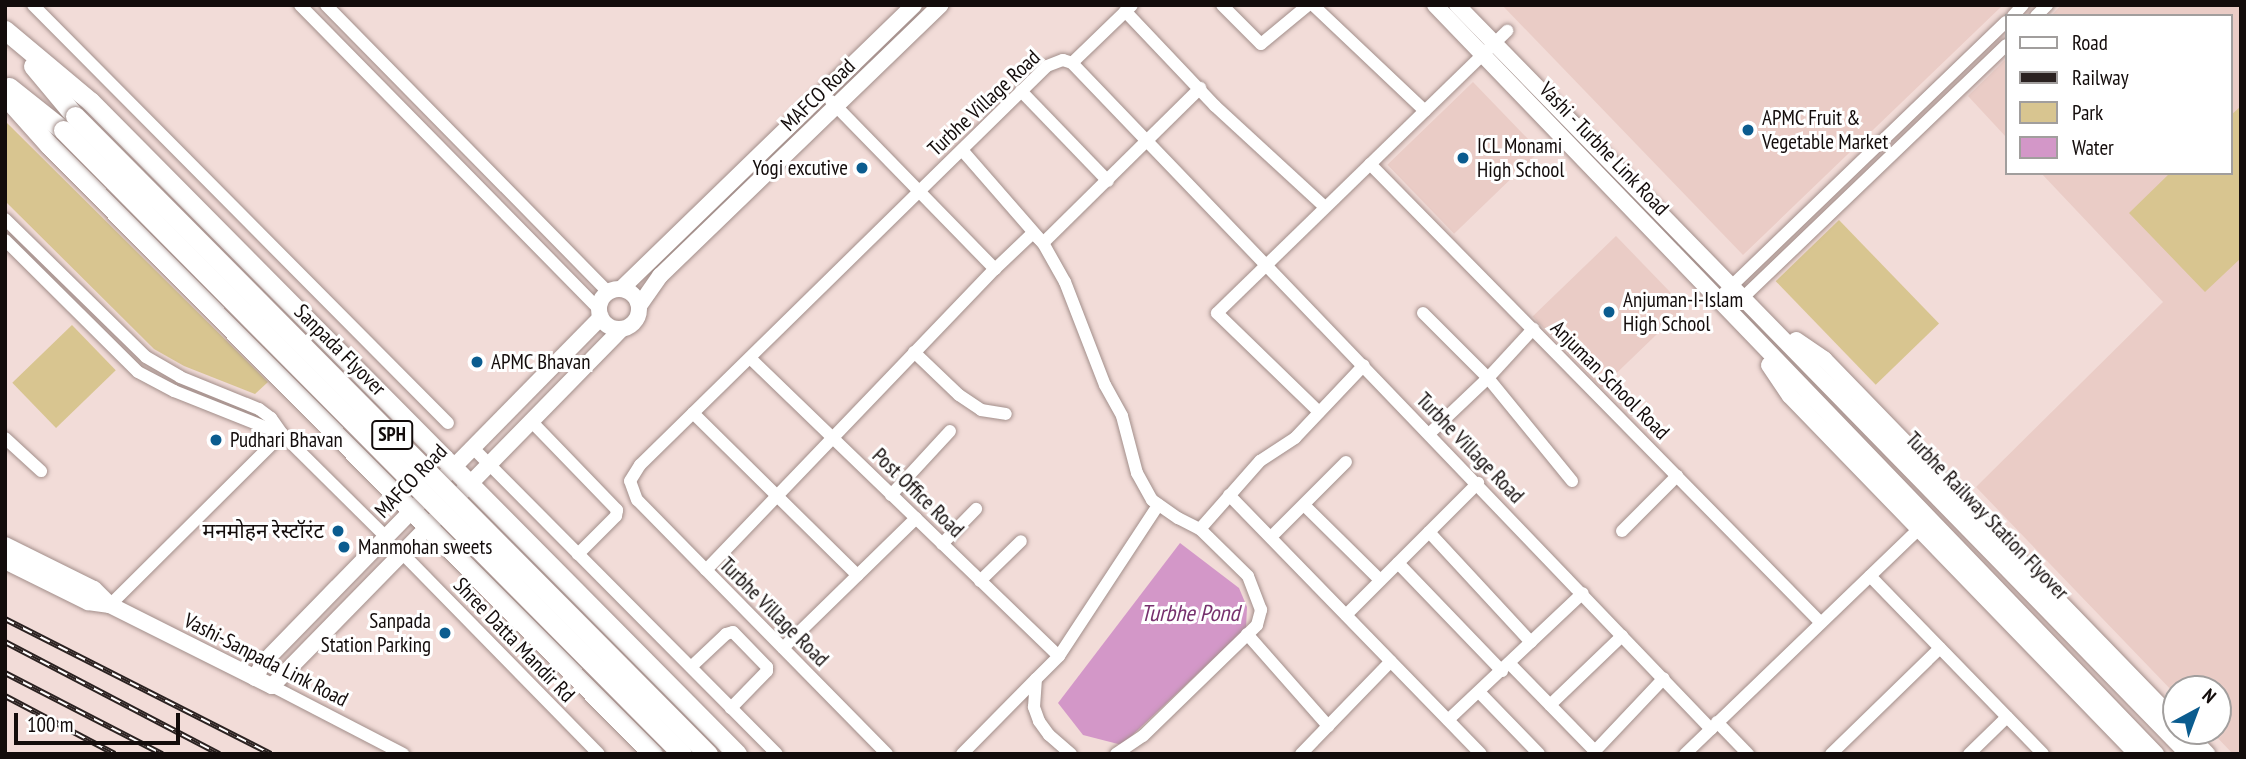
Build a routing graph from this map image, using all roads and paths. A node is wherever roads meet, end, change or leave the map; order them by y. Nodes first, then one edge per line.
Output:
1 (33, 5) edge
2 (300, 5) edge
3 (326, 5) edge
4 (914, 5) edge
5 (941, 5) edge
6 (1222, 5) edge
7 (1308, 5) edge
8 (1313, 5) edge
9 (1435, 5) edge
10 (1457, 5) edge
11 (1128, 8) edge
12 (2004, 24) edge
13 (1507, 31) dead end
14 (5, 32) edge
15 (2004, 47) edge
16 (1489, 49) junction
17 (1072, 63) junction
18 (5, 84) edge
19 (1200, 88) junction
20 (1021, 91) junction
21 (823, 93) junction
22 (5, 96) edge
23 (811, 105) junction
24 (836, 107) junction
25 (1424, 111) junction
26 (824, 118) junction
27 (69, 123) junction
28 (1147, 142) junction
29 (961, 150) junction
30 (1370, 164) junction
31 (1108, 181) junction
32 (919, 191) junction
33 (1325, 207) junction
34 (5, 219) edge
35 (5, 240) edge
36 (1043, 243) junction
37 (1266, 264) junction
38 (995, 269) junction
39 (615, 291) junction
40 (1732, 303) junction
41 (639, 306) junction
42 (1754, 310) junction
43 (600, 313) junction
44 (1423, 313) dead end
45 (621, 329) junction
46 (1533, 329) junction
47 (915, 352) junction
48 (750, 358) junction
49 (1364, 365) junction
50 (1488, 378) junction
51 (388, 402) junction
52 (1320, 412) junction
53 (693, 413) junction
54 (1006, 414) dead end
55 (531, 421) junction
56 (448, 424) dead end
57 (950, 430) dead end
58 (1430, 433) junction
59 (282, 434) junction
60 (5, 438) edge
61 (834, 439) junction
62 (345, 444) junction
63 (472, 448) junction
64 (1346, 463) dead end
65 (489, 464) junction
66 (453, 468) junction
67 (41, 471) dead end
68 (1677, 476) junction
69 (1572, 481) dead end
70 (1478, 483) junction
71 (470, 484) junction
72 (891, 495) junction
73 (1229, 495) junction
74 (777, 498) junction
75 (1158, 505) junction
76 (1304, 505) junction
77 (976, 509) dead end
78 (411, 510) junction
79 (916, 518) junction
80 (428, 527) junction
81 (1200, 529) junction
82 (1919, 529) junction
83 (1622, 531) dead end
84 (1429, 532) junction
85 (386, 537) junction
86 (1271, 537) junction
87 (1021, 541) dead end
88 (942, 544) junction
89 (5, 545) edge
90 (402, 553) junction
91 (578, 554) junction
92 (5, 561) edge
93 (1398, 564) junction
94 (706, 570) junction
95 (858, 575) junction
96 (1870, 576) junction
97 (1380, 580) junction
98 (980, 581) junction
99 (1583, 593) junction
100 (110, 605) junction
101 (1346, 615) junction
102 (1821, 623) junction
103 (1247, 634) junction
104 (1622, 636) junction
105 (1531, 642) junction
106 (783, 648) junction
107 (1940, 648) junction
108 (1059, 656) junction
109 (1391, 661) junction
110 (691, 667) junction
111 (1506, 667) junction
112 (255, 678) junction
113 (1664, 678) junction
114 (1036, 679) junction
115 (272, 686) junction
116 (1479, 692) junction
117 (1550, 705) junction
118 (731, 708) junction
119 (2162, 708) edge
120 (2007, 717) junction
121 (1448, 720) junction
122 (1714, 725) junction
123 (1328, 726) junction
124 (1596, 752) edge
125 (403, 754) edge
126 (599, 754) edge
127 (653, 754) edge
128 (682, 754) edge
129 (708, 754) edge
130 (737, 754) edge
131 (777, 754) edge
132 (887, 754) edge
133 (962, 754) edge
134 (1071, 754) edge
135 (1116, 754) edge
136 (1301, 754) edge
137 (1481, 754) edge
138 (1539, 754) edge
139 (1685, 754) edge
140 (1748, 754) edge
141 (1831, 754) edge
142 (1969, 754) edge
143 (2043, 754) edge
144 (2137, 754) edge
145 (2155, 754) edge
146 (2188, 754) edge

1 - 56 street
2 - 43 street
3 - 39 street
4 - 21 main road, MAFCO Road
5 - 24 main road, MAFCO Road
6 - 7 street
8 - 25 street
9 - 16 main road, Vashi - Turbhe Link Road
10 - 16 main road, Vashi - Turbhe Link Road
11 - 17 street
11 - 19 street
12 - 40 street
13 - 16 street
14 - 27 highway, Sanpada Flyover / SPH
14 - 51 highway
15 - 40 street
16 - 25 street
16 - 40 main road, Vashi - Turbhe Link Road
17 - 20 street, Turbhe Village Road
17 - 28 street, Turbhe Village Road
18 - 27 highway, Sanpada Flyover / SPH
19 - 28 street
19 - 33 street
20 - 29 street, Turbhe Village Road
20 - 31 street
21 - 23 main road, MAFCO Road
21 - 24 street
22 - 62 highway
23 - 26 street
23 - 39 main road, MAFCO Road
24 - 26 main road, MAFCO Road
24 - 32 street
25 - 30 street
26 - 41 main road, MAFCO Road
27 - 128 highway, Sanpada Flyover / SPH, bridge
27 - 129 highway, Sanpada Flyover / SPH, bridge
28 - 31 street
28 - 37 street, Turbhe Village Road
29 - 32 street, Turbhe Village Road
29 - 36 street
30 - 33 street
30 - 46 street, Anjuman School Road
31 - 36 street
32 - 38 street
32 - 48 street, Turbhe Village Road
33 - 37 street
34 - 59 street
35 - 59 street
36 - 38 street
36 - 75 street
37 - 49 street, Turbhe Village Road
37 - 52 street
38 - 47 street
39 - 41 main road
39 - 43 main road
40 - 42 main road, Vashi - Turbhe Link Road
40 - 82 main road
40 - 145 main road
41 - 45 main road
42 - 119 main road
42 - 146 main road, Turbhe Railway Station Flyover
43 - 45 main road
43 - 63 main road, MAFCO Road
44 - 50 street
45 - 55 main road, MAFCO Road
46 - 50 street
46 - 68 street, Anjuman School Road
47 - 54 street
47 - 61 street
48 - 53 street, Turbhe Village Road
48 - 61 street, Post Office Road
49 - 52 street
49 - 58 street, Turbhe Village Road
50 - 58 street
50 - 69 street
51 - 62 highway
51 - 66 highway
52 - 73 street
53 - 74 street
53 - 94 street, Turbhe Village Road
55 - 65 main road, MAFCO Road
55 - 91 street
57 - 72 street
58 - 70 street, Turbhe Village Road
59 - 85 street
59 - 100 street
60 - 67 street
61 - 72 street, Post Office Road
61 - 74 street
62 - 78 highway
63 - 65 street
63 - 66 main road, MAFCO Road
64 - 76 street
65 - 71 main road, MAFCO Road
65 - 91 street
66 - 71 highway
66 - 78 main road, MAFCO Road
68 - 83 street
68 - 102 street, Anjuman School Road
70 - 84 street
70 - 99 street, Turbhe Village Road
71 - 80 main road, MAFCO Road
71 - 130 highway
72 - 79 street, Post Office Road
73 - 81 street
73 - 86 street
74 - 94 street
74 - 95 street
75 - 81 street
75 - 108 street
76 - 86 street
76 - 97 street
77 - 88 street
78 - 80 highway
78 - 85 main road, MAFCO Road
79 - 88 street, Post Office Road
79 - 95 street
80 - 90 main road, MAFCO Road
80 - 127 highway
81 - 103 street
82 - 96 street
82 - 144 main road
84 - 93 street
84 - 105 street
85 - 112 main road, MAFCO Road
86 - 101 street
87 - 98 street
88 - 98 street, Post Office Road
89 - 100 main road, Vashi-Sanpada Link Road
90 - 115 main road, MAFCO Road
90 - 126 street, Shree Datta Mandir Rd
91 - 110 street
92 - 100 main road, Vashi-Sanpada Link Road
93 - 97 street
93 - 111 street
94 - 106 street, Turbhe Village Road
95 - 106 street
96 - 102 street
96 - 107 street
97 - 101 street
98 - 108 street, Post Office Road
99 - 104 street, Turbhe Village Road
99 - 105 street
100 - 112 main road, Vashi-Sanpada Link Road
101 - 109 street
102 - 122 street
103 - 123 street
103 - 135 street
104 - 113 street, Turbhe Village Road
104 - 117 street
105 - 111 street
106 - 132 street, Turbhe Village Road
107 - 120 street
107 - 141 street
108 - 114 street
109 - 121 street
109 - 123 street
110 - 118 street
110 - 118 street
111 - 116 street
111 - 117 street
112 - 115 main road, Vashi-Sanpada Link Road
113 - 122 street, Turbhe Village Road
113 - 124 street
114 - 133 street
114 - 134 street
115 - 125 street, Vashi-Sanpada Link Road
116 - 121 street
116 - 138 street
117 - 124 street
118 - 131 street
120 - 142 street
120 - 143 street
121 - 137 street
122 - 139 street
122 - 140 street, Turbhe Village Road
123 - 136 street

